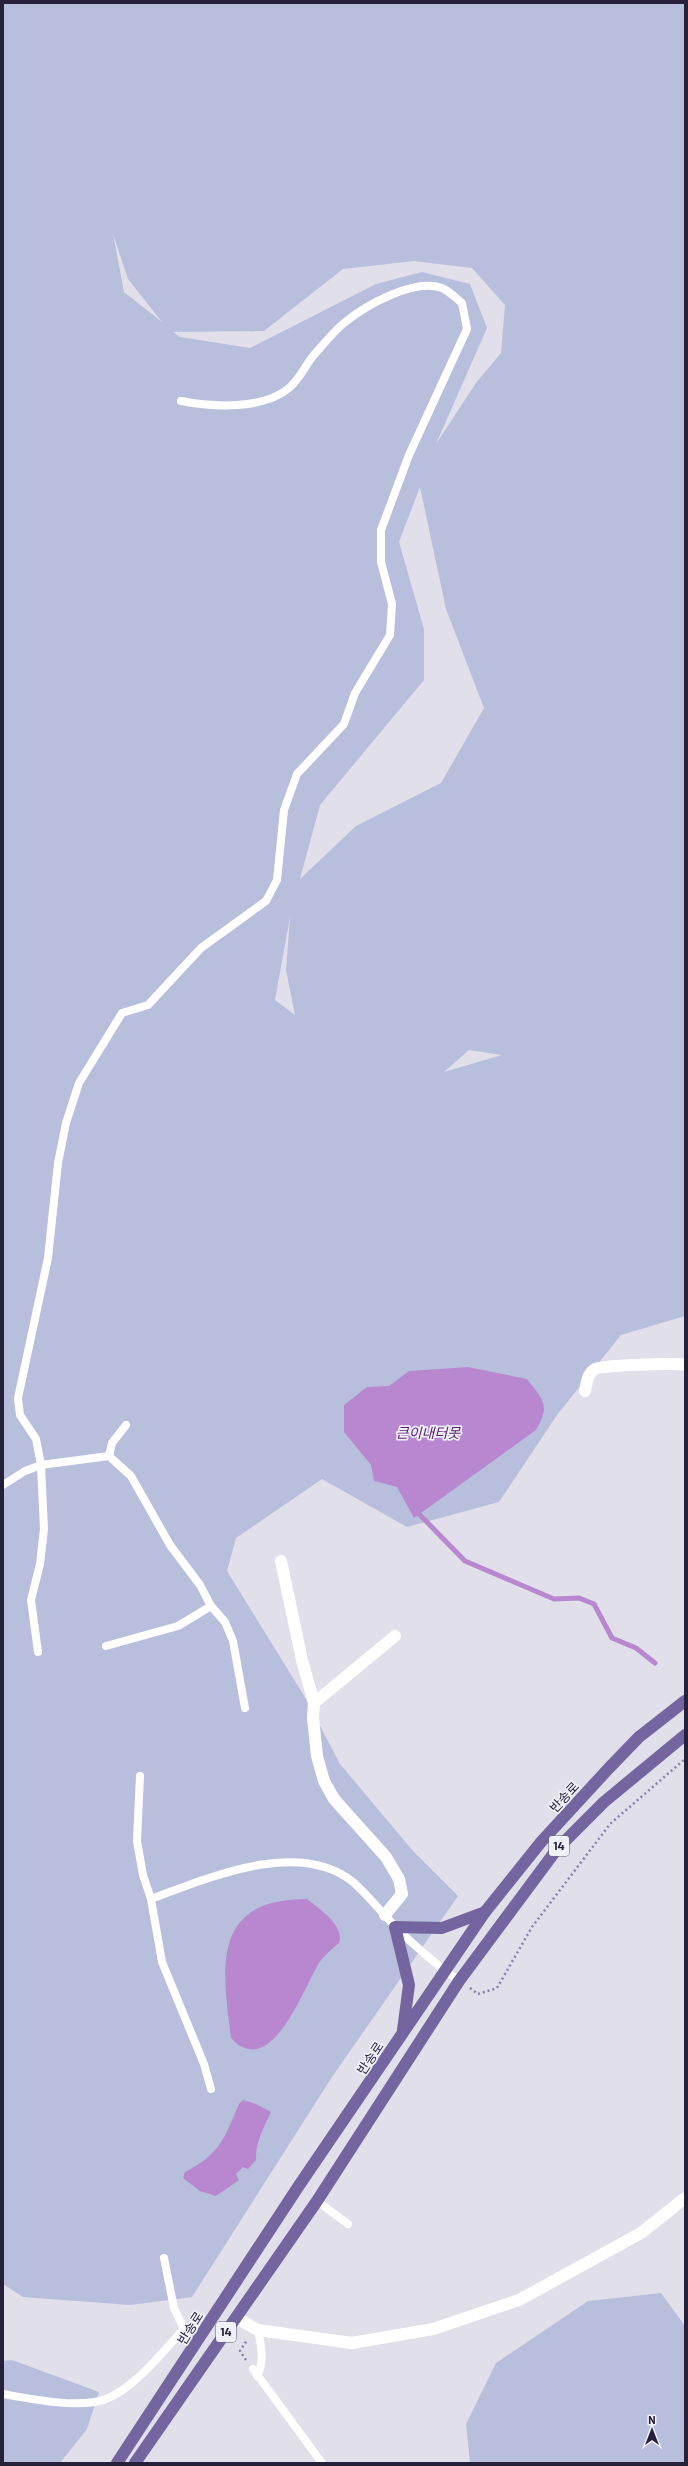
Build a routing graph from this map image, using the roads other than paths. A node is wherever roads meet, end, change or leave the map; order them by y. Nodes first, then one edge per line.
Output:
1 (181, 402) dead end
2 (685, 1365) edge
3 (586, 1391) dead end
4 (126, 1426) dead end
5 (108, 1456) junction
6 (42, 1466) junction
7 (3, 1485) edge
8 (281, 1561) dead end
9 (211, 1606) junction
10 (395, 1636) dead end
11 (106, 1646) dead end
12 (38, 1652) dead end
13 (685, 1701) edge
14 (314, 1703) junction
15 (245, 1708) dead end
16 (685, 1735) edge
17 (140, 1776) dead end
18 (151, 1899) junction
19 (485, 1912) junction
20 (385, 1915) junction
21 (395, 1927) junction
22 (445, 1971) junction
23 (459, 1981) junction
24 (402, 2035) junction
25 (211, 2090) dead end
26 (685, 2198) edge
27 (317, 2201) junction
28 (348, 2224) dead end
29 (164, 2258) dead end
30 (236, 2318) junction
31 (206, 2328) junction
32 (184, 2329) junction
33 (258, 2330) junction
34 (3, 2394) edge
35 (117, 2463) edge
36 (136, 2463) edge
37 (322, 2463) edge

1 - 6 lane
2 - 3 street
4 - 5 lane
5 - 6 lane
5 - 9 lane
6 - 7 lane
6 - 12 lane
8 - 14 street
9 - 11 lane
9 - 15 lane
10 - 14 street
13 - 19 main road, 반송로 / 14
14 - 20 street
16 - 23 main road, 14
17 - 18 lane
18 - 20 lane
18 - 25 lane
19 - 21 main road
19 - 22 main road, 반송로 / 14
20 - 21 lane
21 - 22 lane
21 - 24 main road
22 - 23 lane
22 - 24 main road, 반송로 / 14
23 - 27 main road, 14
24 - 31 main road, 반송로 / 14
26 - 33 street
27 - 28 lane
27 - 30 main road, 14
29 - 32 lane
30 - 33 street
30 - 36 main road, 14
31 - 32 lane
31 - 35 main road, 반송로 / 14
32 - 34 lane
33 - 37 lane

